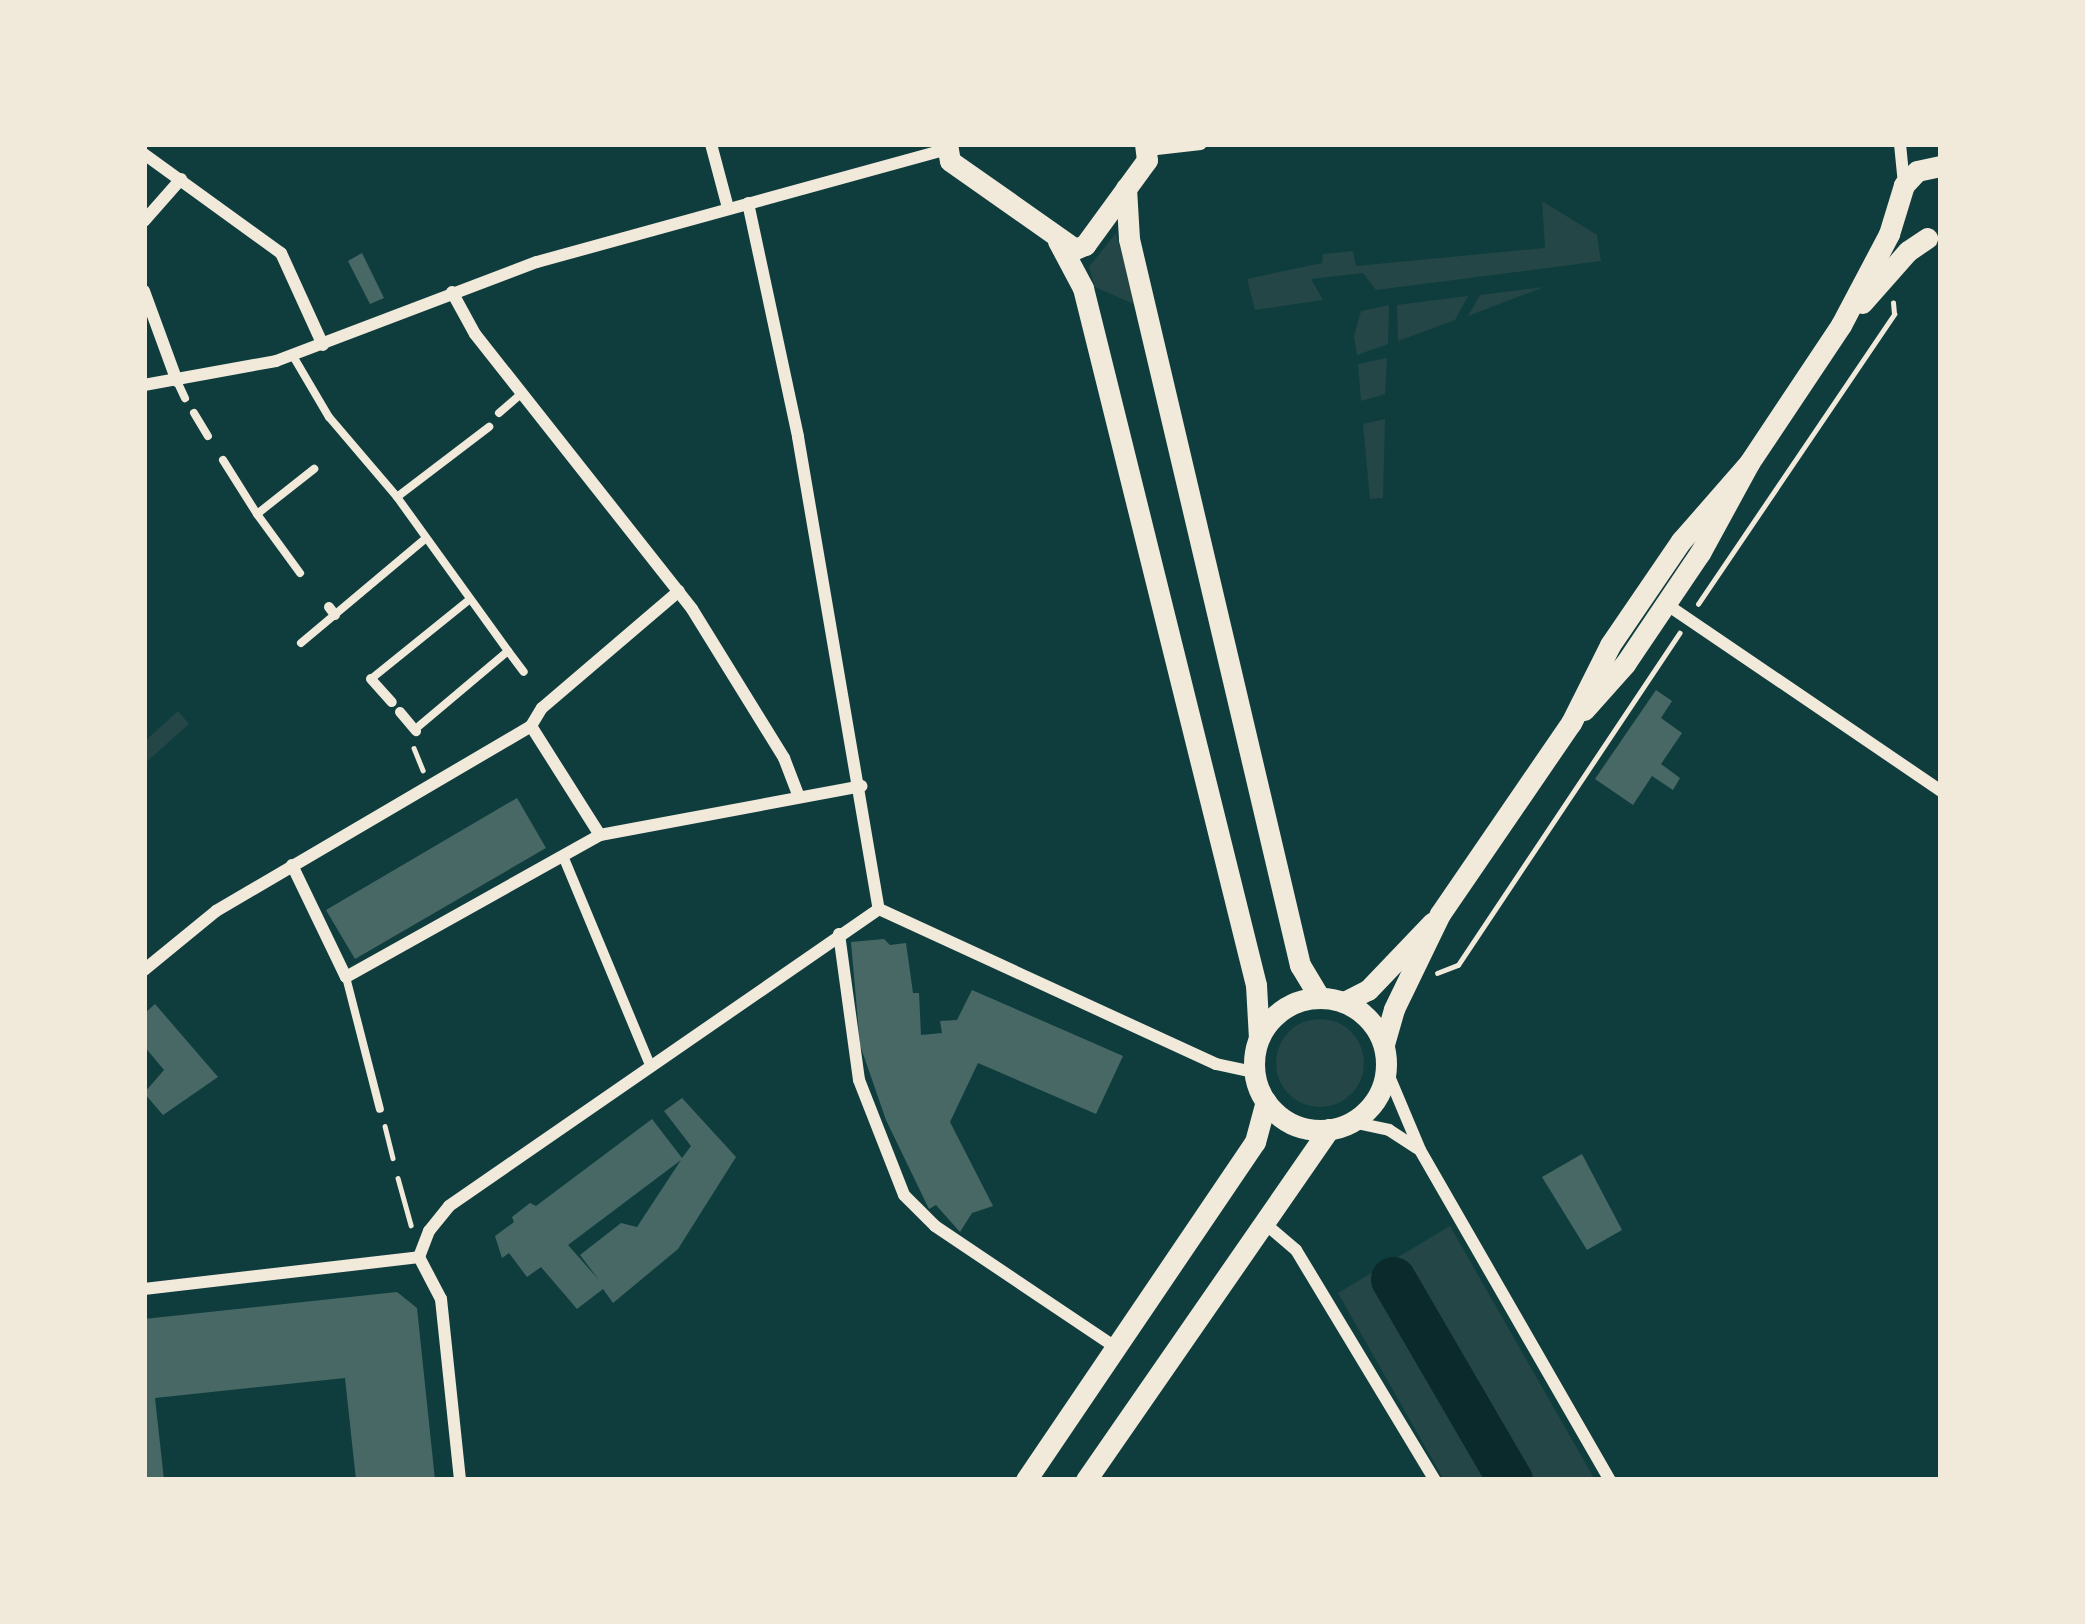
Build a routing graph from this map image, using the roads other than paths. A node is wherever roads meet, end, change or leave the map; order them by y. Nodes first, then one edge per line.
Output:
1 (711, 144) edge
2 (1201, 144) edge
3 (1900, 144) edge
4 (946, 147) edge
5 (1146, 147) edge
6 (144, 154) edge
7 (1939, 164) edge
8 (181, 179) junction
9 (1126, 188) junction
10 (1901, 195) junction
11 (748, 202) junction
12 (728, 208) junction
13 (144, 220) edge
14 (1936, 240) edge
15 (1058, 241) junction
16 (144, 291) edge
17 (452, 292) junction
18 (1841, 325) junction
19 (323, 345) junction
20 (293, 356) junction
21 (177, 381) junction
22 (144, 385) edge
23 (521, 394) junction
24 (185, 398) dead end
25 (194, 413) dead end
26 (499, 413) dead end
27 (489, 427) dead end
28 (208, 436) dead end
29 (223, 460) dead end
30 (1749, 463) junction
31 (314, 470) dead end
32 (397, 497) junction
33 (257, 514) junction
34 (425, 539) junction
35 (300, 573) dead end
36 (679, 591) junction
37 (470, 598) junction
38 (1666, 604) junction
39 (301, 643) dead end
40 (508, 651) junction
41 (524, 672) dead end
42 (371, 679) joint
43 (1570, 723) junction
44 (531, 726) junction
45 (418, 728) joint
46 (861, 787) junction
47 (1941, 791) edge
48 (798, 794) junction
49 (600, 835) junction
50 (563, 856) junction
51 (292, 865) junction
52 (878, 909) junction
53 (1441, 914) junction
54 (839, 934) junction
55 (144, 970) edge
56 (346, 977) junction
57 (1319, 997) junction
58 (1344, 1002) junction
59 (1259, 1038) junction
60 (1384, 1044) junction
61 (650, 1065) junction
62 (1386, 1069) junction
63 (1255, 1072) junction
64 (1266, 1101) junction
65 (380, 1109) road end
66 (1352, 1122) junction
67 (1329, 1129) junction
68 (1420, 1150) junction
69 (1262, 1221) junction
70 (419, 1257) junction
71 (144, 1289) edge
72 (1115, 1347) junction
73 (460, 1480) edge
74 (1025, 1480) edge
75 (1086, 1480) edge
76 (1435, 1480) edge
77 (1610, 1480) edge

1 - 12 street
2 - 5 street
3 - 10 street
4 - 11 street
4 - 15 main road
5 - 9 main road
6 - 8 street
7 - 10 main road
8 - 13 street
8 - 19 street
9 - 15 main road
9 - 57 main road
10 - 14 main road
10 - 18 main road
11 - 12 street
11 - 46 street
12 - 17 street
14 - 18 main road
15 - 59 main road
16 - 21 street
17 - 19 street
17 - 23 street
18 - 30 main road
19 - 20 street
20 - 21 street
20 - 32 lane
21 - 22 street
21 - 24 lane
23 - 26 lane
23 - 36 street
25 - 28 lane
27 - 32 lane
29 - 33 lane
30 - 38 main road
30 - 43 main road
31 - 33 lane
32 - 34 lane
33 - 35 lane
34 - 37 lane
34 - 39 lane
36 - 44 street
36 - 48 street
37 - 40 lane
37 - 42 lane
38 - 43 main road
38 - 47 street
40 - 41 lane
40 - 45 lane
42 - 45 street
43 - 53 main road
44 - 49 street
44 - 51 street
46 - 48 street
46 - 52 street
48 - 49 street
49 - 50 street
50 - 56 street
50 - 61 street
51 - 55 street
51 - 56 street
52 - 54 street
52 - 63 street
53 - 58 main road
53 - 60 main road
54 - 61 street
54 - 72 street
56 - 65 lane
57 - 58 main road
57 - 59 main road
58 - 60 main road
59 - 63 main road
60 - 62 main road
61 - 70 street
62 - 66 main road
62 - 68 street
63 - 64 main road
64 - 67 main road
64 - 72 main road
66 - 67 main road
66 - 68 street
67 - 69 main road
68 - 77 street
69 - 75 main road
69 - 76 street
70 - 71 street
70 - 73 street
72 - 74 main road

